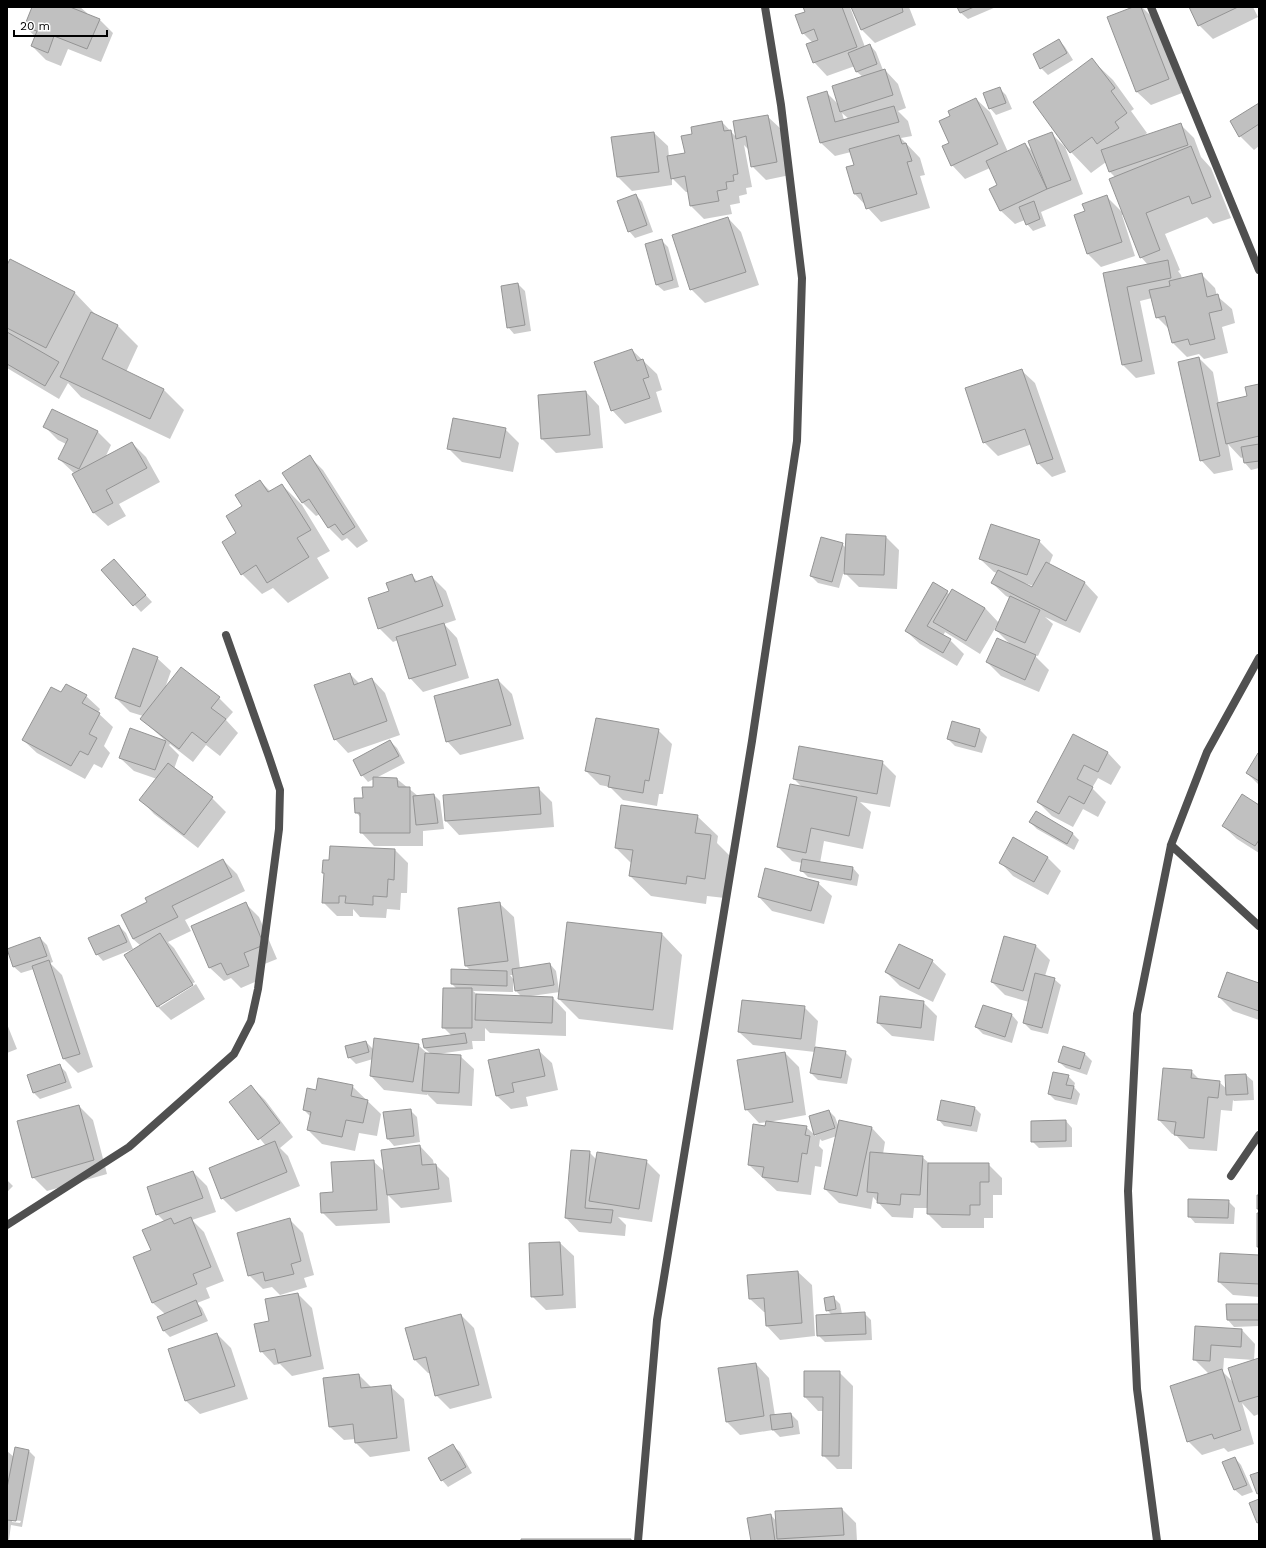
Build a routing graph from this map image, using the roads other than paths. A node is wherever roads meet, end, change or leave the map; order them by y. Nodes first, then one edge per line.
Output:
1 (765, 7) edge
2 (1151, 7) edge
3 (1259, 270) edge
4 (226, 635) dead end
5 (1259, 658) edge
6 (1171, 845) junction
7 (1259, 926) edge
8 (1259, 1135) edge
9 (1232, 1176) dead end
10 (7, 1225) edge
11 (638, 1541) edge
12 (1157, 1541) edge

1 - 11 street
2 - 3 street
4 - 10 street
5 - 6 street
6 - 7 street
6 - 12 street
8 - 9 street

